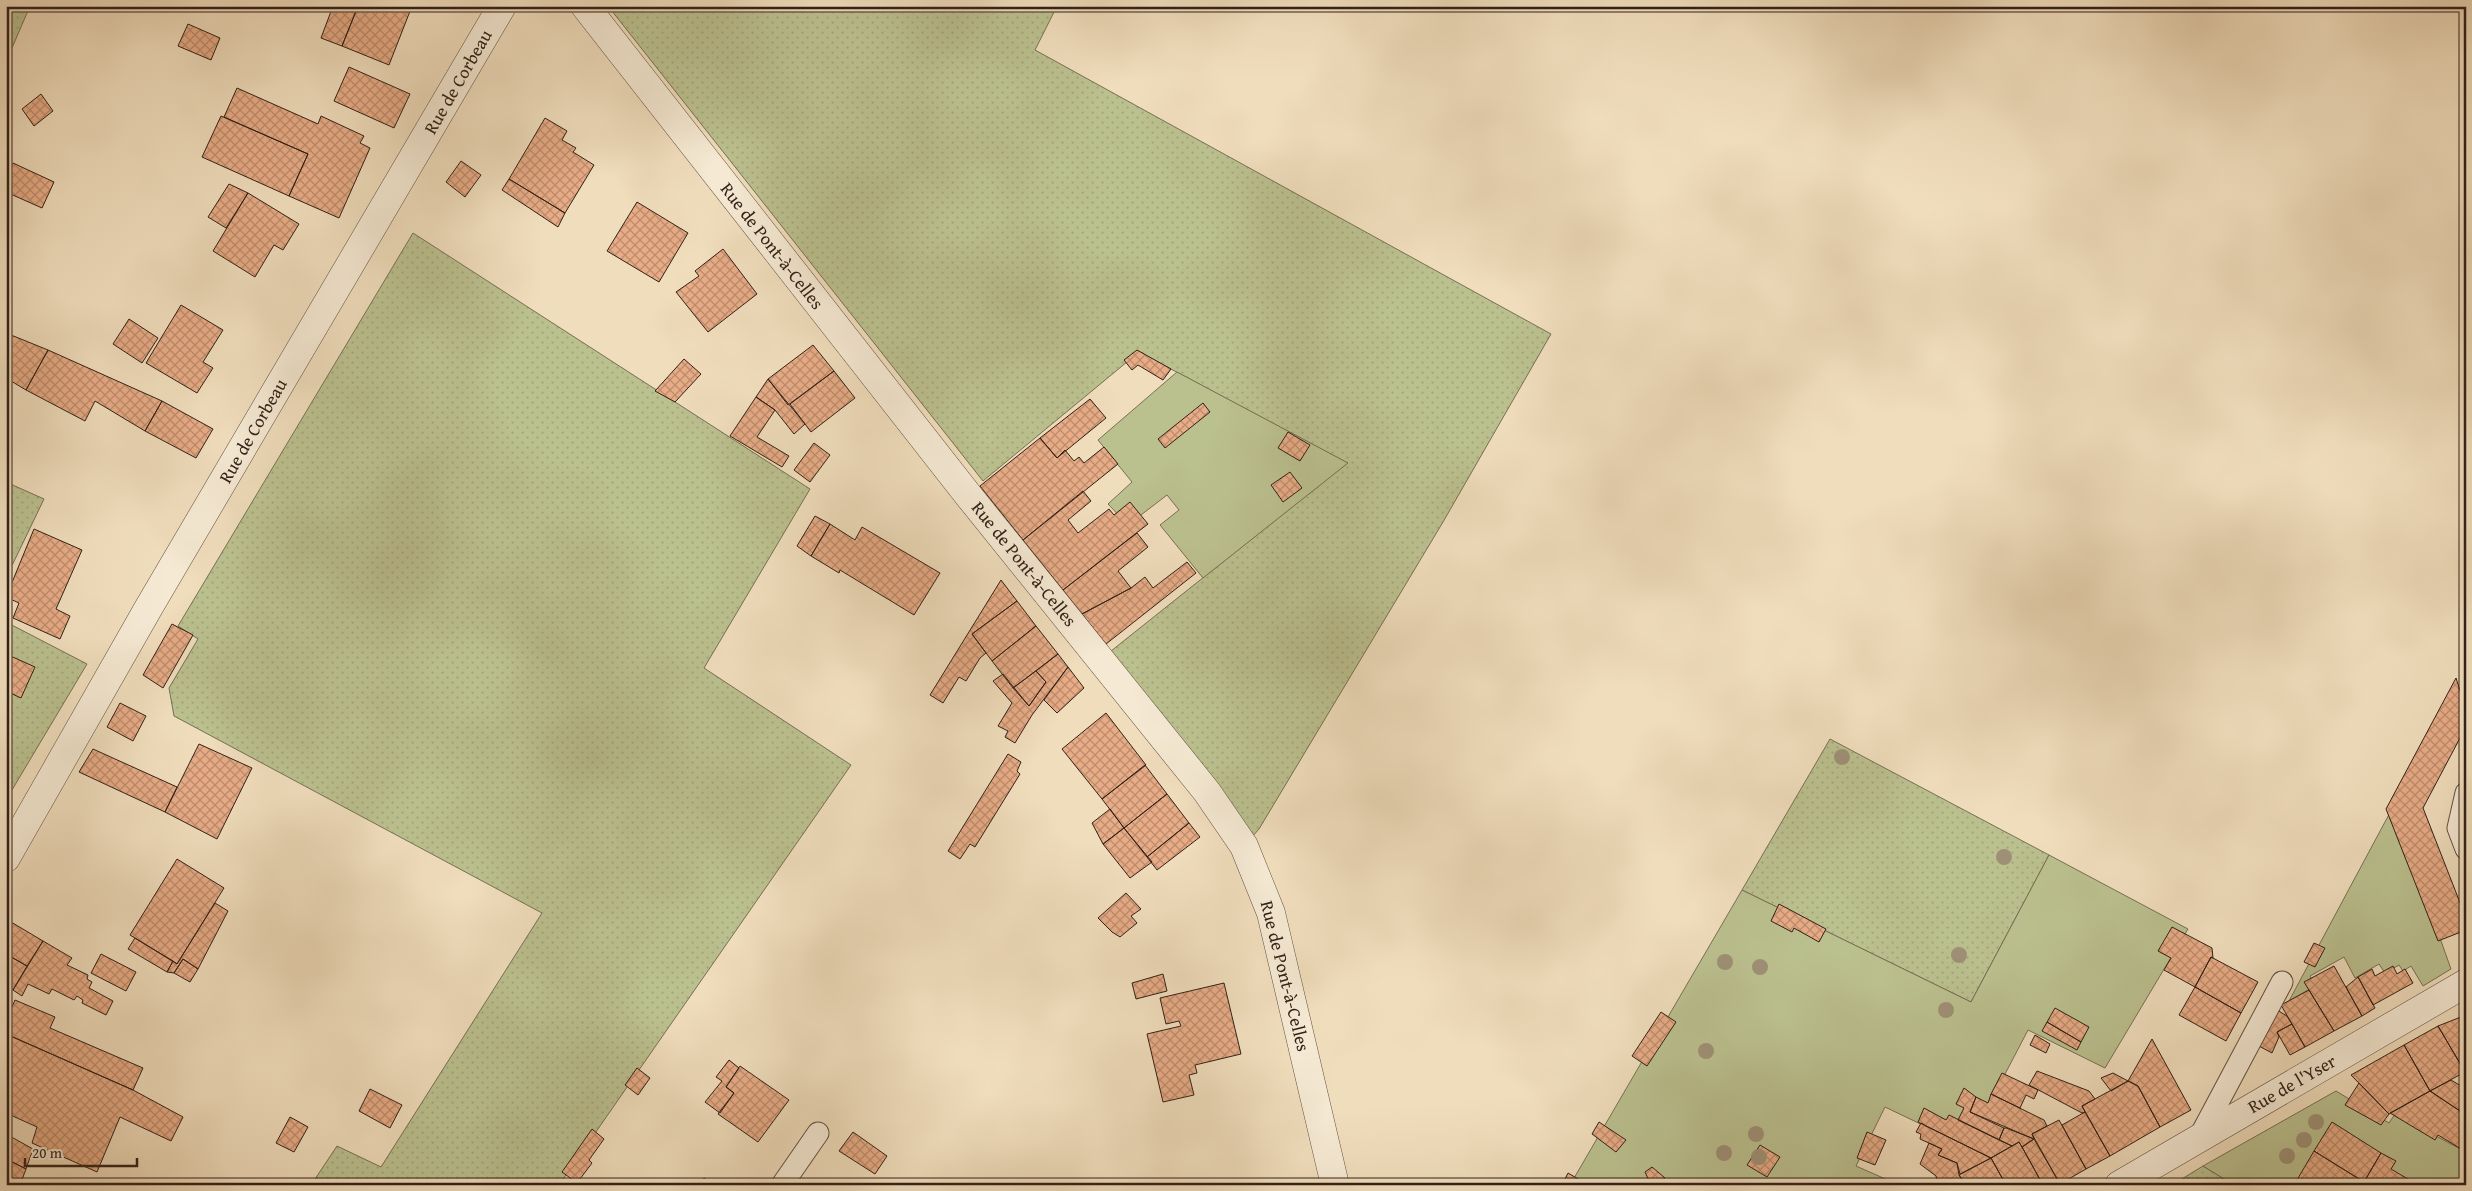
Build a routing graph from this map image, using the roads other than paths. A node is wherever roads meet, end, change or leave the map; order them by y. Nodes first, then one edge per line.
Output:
1 (502, 6) edge
2 (584, 6) edge
3 (2466, 793) edge
4 (2466, 848) edge
5 (6, 858) edge
6 (2282, 982) dead end
7 (2466, 983) edge
8 (818, 1133) dead end
9 (2199, 1138) junction
10 (782, 1185) edge
11 (1336, 1185) edge
12 (2119, 1185) edge

1 - 5 street, Rue de Corbeau
2 - 11 street, Rue de Pont-à-Celles
3 - 4 lane
6 - 9 lane
7 - 9 street, Rue de l'Yser
8 - 10 lane
9 - 12 street, Rue de l'Yser

